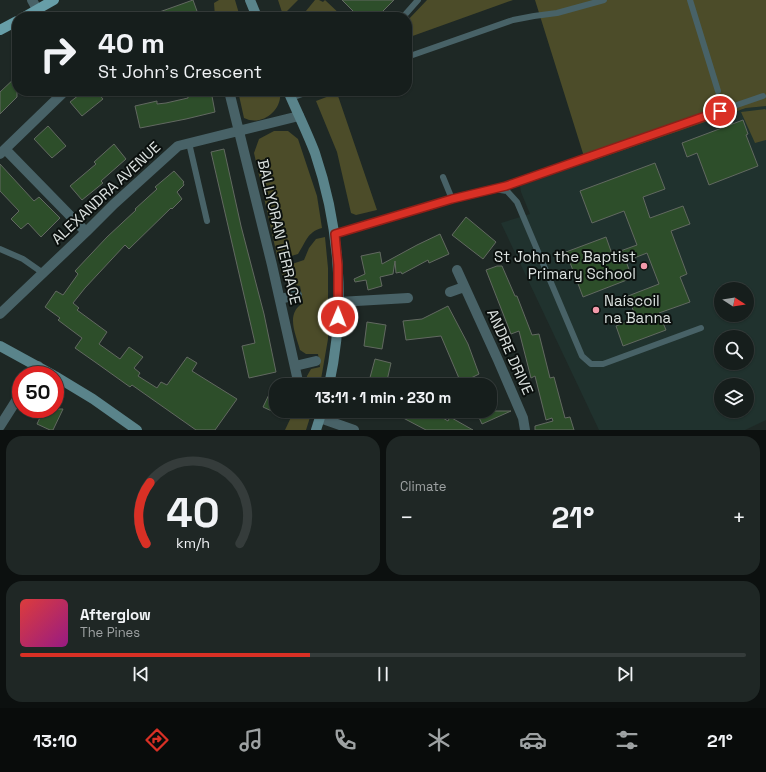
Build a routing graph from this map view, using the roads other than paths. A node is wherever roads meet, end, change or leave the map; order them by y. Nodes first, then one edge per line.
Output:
1 (32, 0) edge
2 (54, 0) edge
3 (250, 0) edge
4 (418, 0) edge
5 (604, 0) edge
6 (690, 0) edge
7 (37, 9) junction
8 (32, 12) edge
9 (255, 12) edge
10 (407, 12) edge
11 (12, 24) edge
12 (0, 30) edge
13 (412, 55) edge
14 (718, 91) dead end
15 (60, 96) edge
16 (230, 96) edge
17 (291, 96) edge
18 (763, 96) dead end
19 (299, 116) junction
20 (240, 131) junction
21 (189, 144) junction
22 (3, 151) edge
23 (443, 177) dead end
24 (494, 189) junction
25 (452, 199) junction
26 (207, 221) dead end
27 (86, 232) junction
28 (335, 234) junction
29 (0, 249) edge
30 (457, 270) dead end
31 (43, 273) junction
32 (464, 287) junction
33 (450, 292) dead end
34 (297, 295) dead end
35 (408, 298) dead end
36 (280, 299) junction
37 (339, 302) junction
38 (0, 314) edge
39 (701, 328) dead end
40 (0, 346) edge
41 (316, 361) dead end
42 (38, 366) edge
43 (295, 366) junction
44 (297, 378) edge
45 (330, 378) edge
46 (64, 382) edge
47 (12, 407) edge
48 (320, 418) edge
49 (329, 418) edge
50 (0, 426) edge
51 (137, 430) edge
52 (316, 430) edge
53 (354, 430) edge
54 (525, 430) edge

1 - 7 street
2 - 7 main road
3 - 9 main road
4 - 10 lane
5 - 13 lane
6 - 14 lane
7 - 8 main road
11 - 12 main road
15 - 22 street
16 - 20 street, BALLYORAN TERRACE
17 - 19 main road
18 - 24 lane
19 - 20 street, ALEXANDRA AVENUE
19 - 28 main road
20 - 21 street, ALEXANDRA AVENUE
20 - 36 street, BALLYORAN TERRACE
21 - 26 lane
21 - 27 street, ALEXANDRA AVENUE
22 - 27 street
23 - 25 lane
24 - 25 lane
24 - 39 lane
25 - 28 lane
27 - 31 street, ALEXANDRA AVENUE
28 - 37 main road
29 - 31 lane
30 - 32 street, ANDRE DRIVE
31 - 38 street, ALEXANDRA AVENUE
32 - 33 street
32 - 54 street, ANDRE DRIVE
34 - 36 street
35 - 37 street
36 - 43 street, BALLYORAN TERRACE
37 - 45 main road
40 - 42 main road
41 - 43 street
43 - 44 street, BALLYORAN TERRACE
46 - 51 main road
47 - 50 street
48 - 52 main road
49 - 53 street

